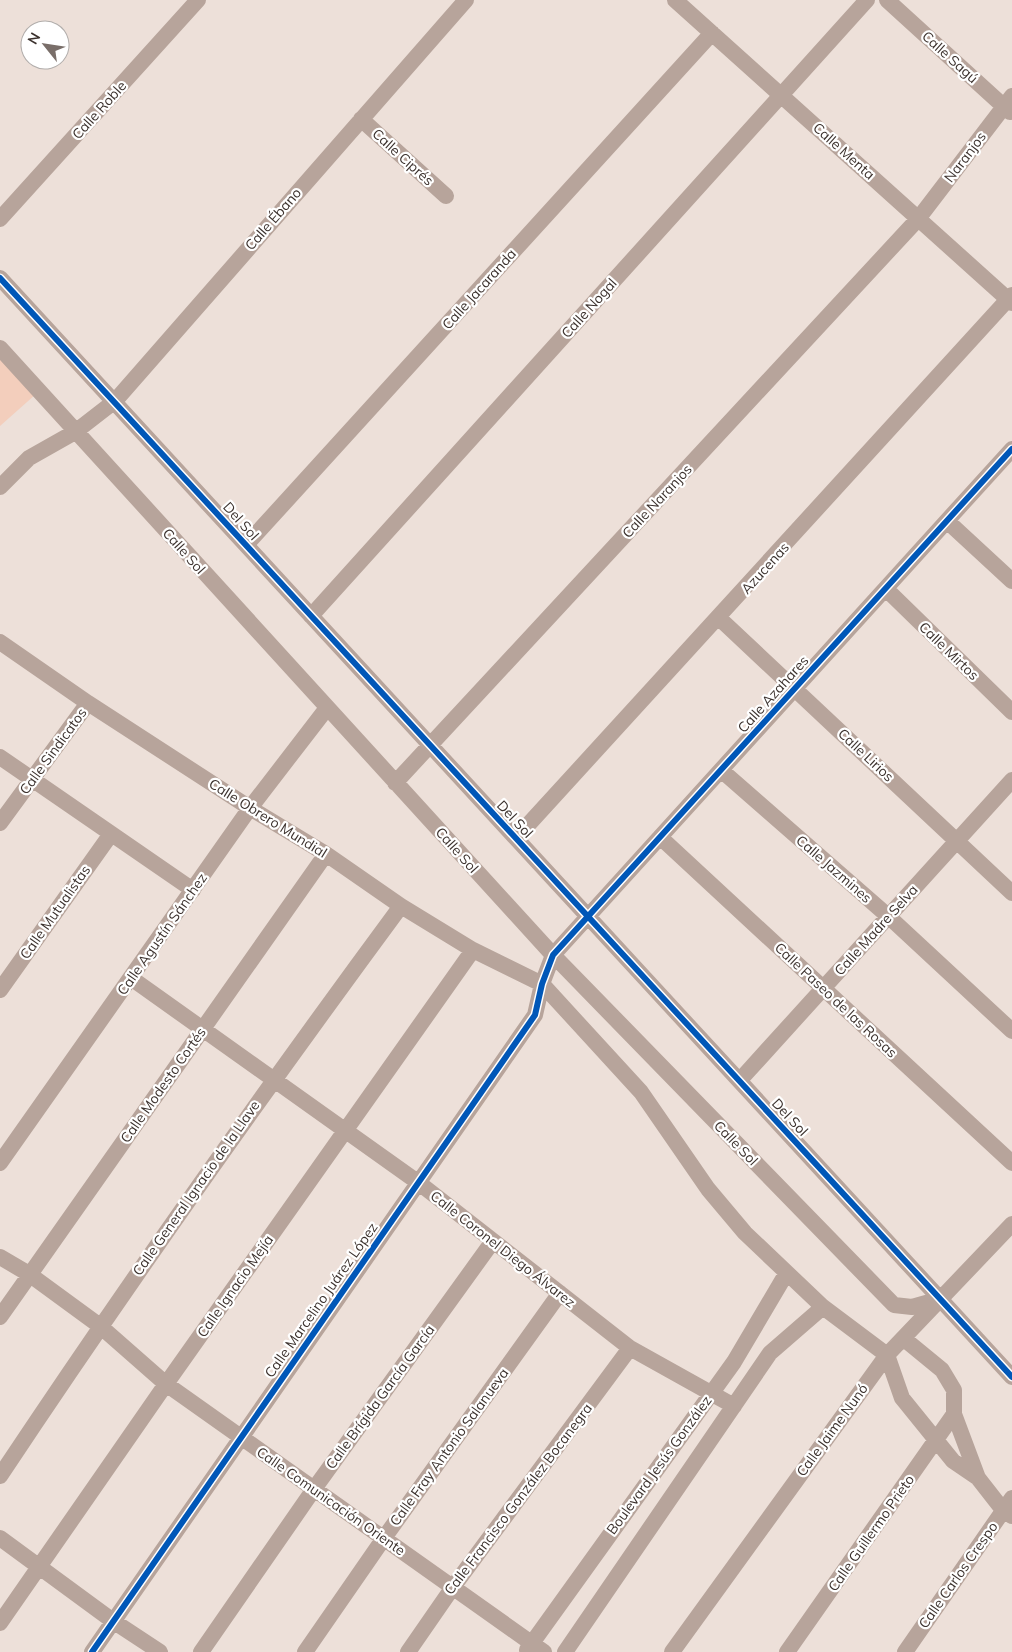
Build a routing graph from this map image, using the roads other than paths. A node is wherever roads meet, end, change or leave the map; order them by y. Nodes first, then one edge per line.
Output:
1 (198, 0) edge
2 (466, 0) edge
3 (676, 0) edge
4 (867, 0) edge
5 (887, 0) edge
6 (712, 33) junction
7 (781, 95) junction
8 (1009, 105) edge
9 (361, 118) junction
10 (446, 196) dead end
11 (0, 219) edge
12 (918, 219) junction
13 (0, 278) edge
14 (1011, 299) edge
15 (0, 348) edge
16 (115, 401) junction
17 (75, 432) junction
18 (1012, 449) edge
19 (0, 487) edge
20 (947, 521) junction
21 (246, 545) junction
22 (1012, 581) edge
23 (886, 590) junction
24 (311, 616) junction
25 (719, 618) junction
26 (0, 642) edge
27 (794, 688) junction
28 (88, 703) junction
29 (327, 708) junction
30 (1012, 712) edge
31 (430, 745) junction
32 (0, 757) edge
33 (721, 770) junction
34 (32, 779) junction
35 (1012, 780) edge
36 (395, 783) junction
37 (250, 808) junction
38 (0, 823) edge
39 (111, 834) junction
40 (660, 837) junction
41 (516, 838) junction
42 (956, 841) junction
43 (326, 854) junction
44 (193, 890) junction
45 (1012, 893) edge
46 (401, 906) junction
47 (588, 916) junction
48 (888, 916) junction
49 (473, 950) junction
50 (552, 955) junction
51 (131, 978) junction
52 (542, 984) junction
53 (823, 988) junction
54 (0, 990) edge
55 (203, 1029) junction
56 (1012, 1031) edge
57 (273, 1079) junction
58 (740, 1080) junction
59 (344, 1130) junction
60 (0, 1163) edge
61 (1012, 1163) edge
62 (419, 1183) junction
63 (1012, 1224) edge
64 (493, 1241) junction
65 (0, 1257) edge
66 (29, 1274) junction
67 (786, 1274) junction
68 (560, 1293) junction
69 (940, 1299) junction
70 (823, 1307) junction
71 (0, 1317) edge
72 (100, 1326) junction
73 (903, 1338) junction
74 (630, 1348) junction
75 (770, 1353) junction
76 (886, 1355) junction
77 (734, 1362) junction
78 (1012, 1377) edge
79 (166, 1384) junction
80 (711, 1394) junction
81 (734, 1406) junction
82 (954, 1414) junction
83 (240, 1436) junction
84 (936, 1439) junction
85 (0, 1476) edge
86 (978, 1478) junction
87 (314, 1488) junction
88 (1009, 1508) edge
89 (0, 1538) edge
90 (384, 1538) junction
91 (39, 1567) junction
92 (453, 1587) junction
93 (113, 1621) junction
94 (0, 1623) edge
95 (534, 1649) edge
96 (92, 1652) edge
97 (160, 1652) edge
98 (201, 1652) edge
99 (305, 1652) edge
100 (408, 1652) edge
101 (565, 1652) edge
102 (672, 1652) edge
103 (787, 1652) edge
104 (905, 1652) edge

1 - 11 street, Calle Roble
2 - 9 street, Calle Ébano
3 - 6 street, Calle Menta
4 - 7 street, Calle Nogal
5 - 8 street, Calle Sagú
6 - 7 street, Calle Menta
6 - 21 street, Calle Jacaranda
7 - 12 street, Calle Menta
7 - 24 street, Calle Nogal
8 - 12 street, Naranjos
9 - 10 street, Calle Ciprés
9 - 16 street, Calle Ébano
12 - 14 street, Calle Menta
12 - 31 street, Calle Naranjos
13 - 16 street, Del Sol
14 - 25 street, Azucenas
15 - 17 street, Calle Sol
16 - 17 street, Calle Ébano
16 - 21 street, Del Sol
17 - 19 street, Calle Ébano
17 - 29 street, Calle Sol
18 - 20 street, Calle Azahares
20 - 22 street
20 - 23 street, Calle Azahares
21 - 24 street, Del Sol
23 - 27 street, Calle Azahares
23 - 30 street, Calle Mirtos
24 - 31 street, Del Sol
25 - 27 street, Calle Lirios
25 - 41 street, Azucenas
26 - 28 street, Calle Obrero Mundial
27 - 33 street, Calle Azahares
27 - 42 street, Calle Lirios
28 - 34 street, Calle Sindicatos
28 - 37 street, Calle Obrero Mundial
29 - 36 street, Calle Sol
29 - 37 street, Calle Agustín Sánchez
31 - 36 street, Calle Naranjos
31 - 41 street, Del Sol
32 - 34 street
33 - 40 street, Calle Azahares
33 - 48 street, Calle Jazmines
34 - 38 street, Calle Sindicatos
34 - 39 street
35 - 42 street, Calle Madre Selva
36 - 50 street, Calle Sol
37 - 43 street, Calle Obrero Mundial
37 - 44 street, Calle Agustín Sánchez
39 - 44 street
39 - 54 street, Calle Mutualistas
40 - 47 street, Calle Azahares
40 - 53 street, Calle Paseo de las Rosas
41 - 47 street, Del Sol
42 - 45 street, Calle Lirios
42 - 48 street, Calle Madre Selva
43 - 46 street, Calle Obrero Mundial
43 - 55 street, Calle Modesto Cortés
44 - 51 street, Calle Agustín Sánchez
46 - 49 street, Calle Obrero Mundial
46 - 57 street, Calle General Ignacio de la Llave
47 - 50 street, Calle Azahares
47 - 58 street, Del Sol
48 - 53 street, Calle Madre Selva
48 - 56 street, Calle Jazmines
49 - 52 street, Calle Obrero Mundial
49 - 59 street, Calle Ignacio Mejía
50 - 52 street, Calle Marcelino Juárez López
50 - 69 street, Calle Sol
51 - 55 street, Calle Coronel Diego Álvarez
51 - 60 street, Calle Agustín Sánchez
52 - 62 street, Calle Marcelino Juárez López
52 - 67 street
53 - 58 street, Calle Madre Selva
53 - 61 street, Calle Paseo de las Rosas
55 - 57 street, Calle Coronel Diego Álvarez
55 - 66 street, Calle Modesto Cortés
57 - 59 street, Calle Coronel Diego Álvarez
57 - 72 street, Calle General Ignacio de la Llave
58 - 69 street, Del Sol
59 - 62 street, Calle Coronel Diego Álvarez
59 - 79 street, Calle Ignacio Mejía
62 - 64 street, Calle Coronel Diego Álvarez
62 - 83 street, Calle Marcelino Juárez López
63 - 69 street, Calle Jaime Nunó
64 - 68 street, Calle Coronel Diego Álvarez
64 - 87 street, Calle Brígida García García
65 - 66 street, Calle Comunicación Oriente
66 - 71 street, Calle Modesto Cortés
66 - 72 street, Calle Comunicación Oriente
67 - 70 street
67 - 77 street, Boulevard Jesús González
68 - 74 street, Calle Coronel Diego Álvarez
68 - 90 street, Calle Fray Antonio Salanueva
69 - 73 street, Calle Jaime Nunó
69 - 78 street, Del Sol
70 - 75 street, Boulevard Jesús González
70 - 76 street
72 - 79 street, Calle Comunicación Oriente
72 - 85 street, Calle General Ignacio de la Llave
73 - 76 street, Calle Jaime Nunó
73 - 82 street
74 - 80 street, Calle Coronel Diego Álvarez
74 - 92 street, Calle Francisco González Bocanegra
75 - 77 street
75 - 81 street, Boulevard Jesús González
76 - 84 street
76 - 102 street, Calle Jaime Nunó
77 - 80 street, Boulevard Jesús González
79 - 83 street, Calle Comunicación Oriente
79 - 91 street, Calle Ignacio Mejía
80 - 81 street, Calle Coronel Diego Álvarez
80 - 95 street, Boulevard Jesús González
81 - 101 street, Boulevard Jesús González
82 - 84 street, Calle Guillermo Prieto
82 - 86 street
83 - 87 street, Calle Comunicación Oriente
83 - 93 street, Calle Marcelino Juárez López
84 - 86 street
84 - 103 street, Calle Guillermo Prieto
86 - 88 street
87 - 90 street, Calle Comunicación Oriente
87 - 98 street, Calle Brígida García García
88 - 104 street, Calle Carlos Crespo
89 - 91 street
90 - 92 street, Calle Comunicación Oriente
90 - 99 street, Calle Fray Antonio Salanueva
91 - 93 street
91 - 94 street, Calle Ignacio Mejía
92 - 95 street, Calle Comunicación Oriente
92 - 100 street, Calle Francisco González Bocanegra
93 - 96 street, Calle Marcelino Juárez López
93 - 97 street

